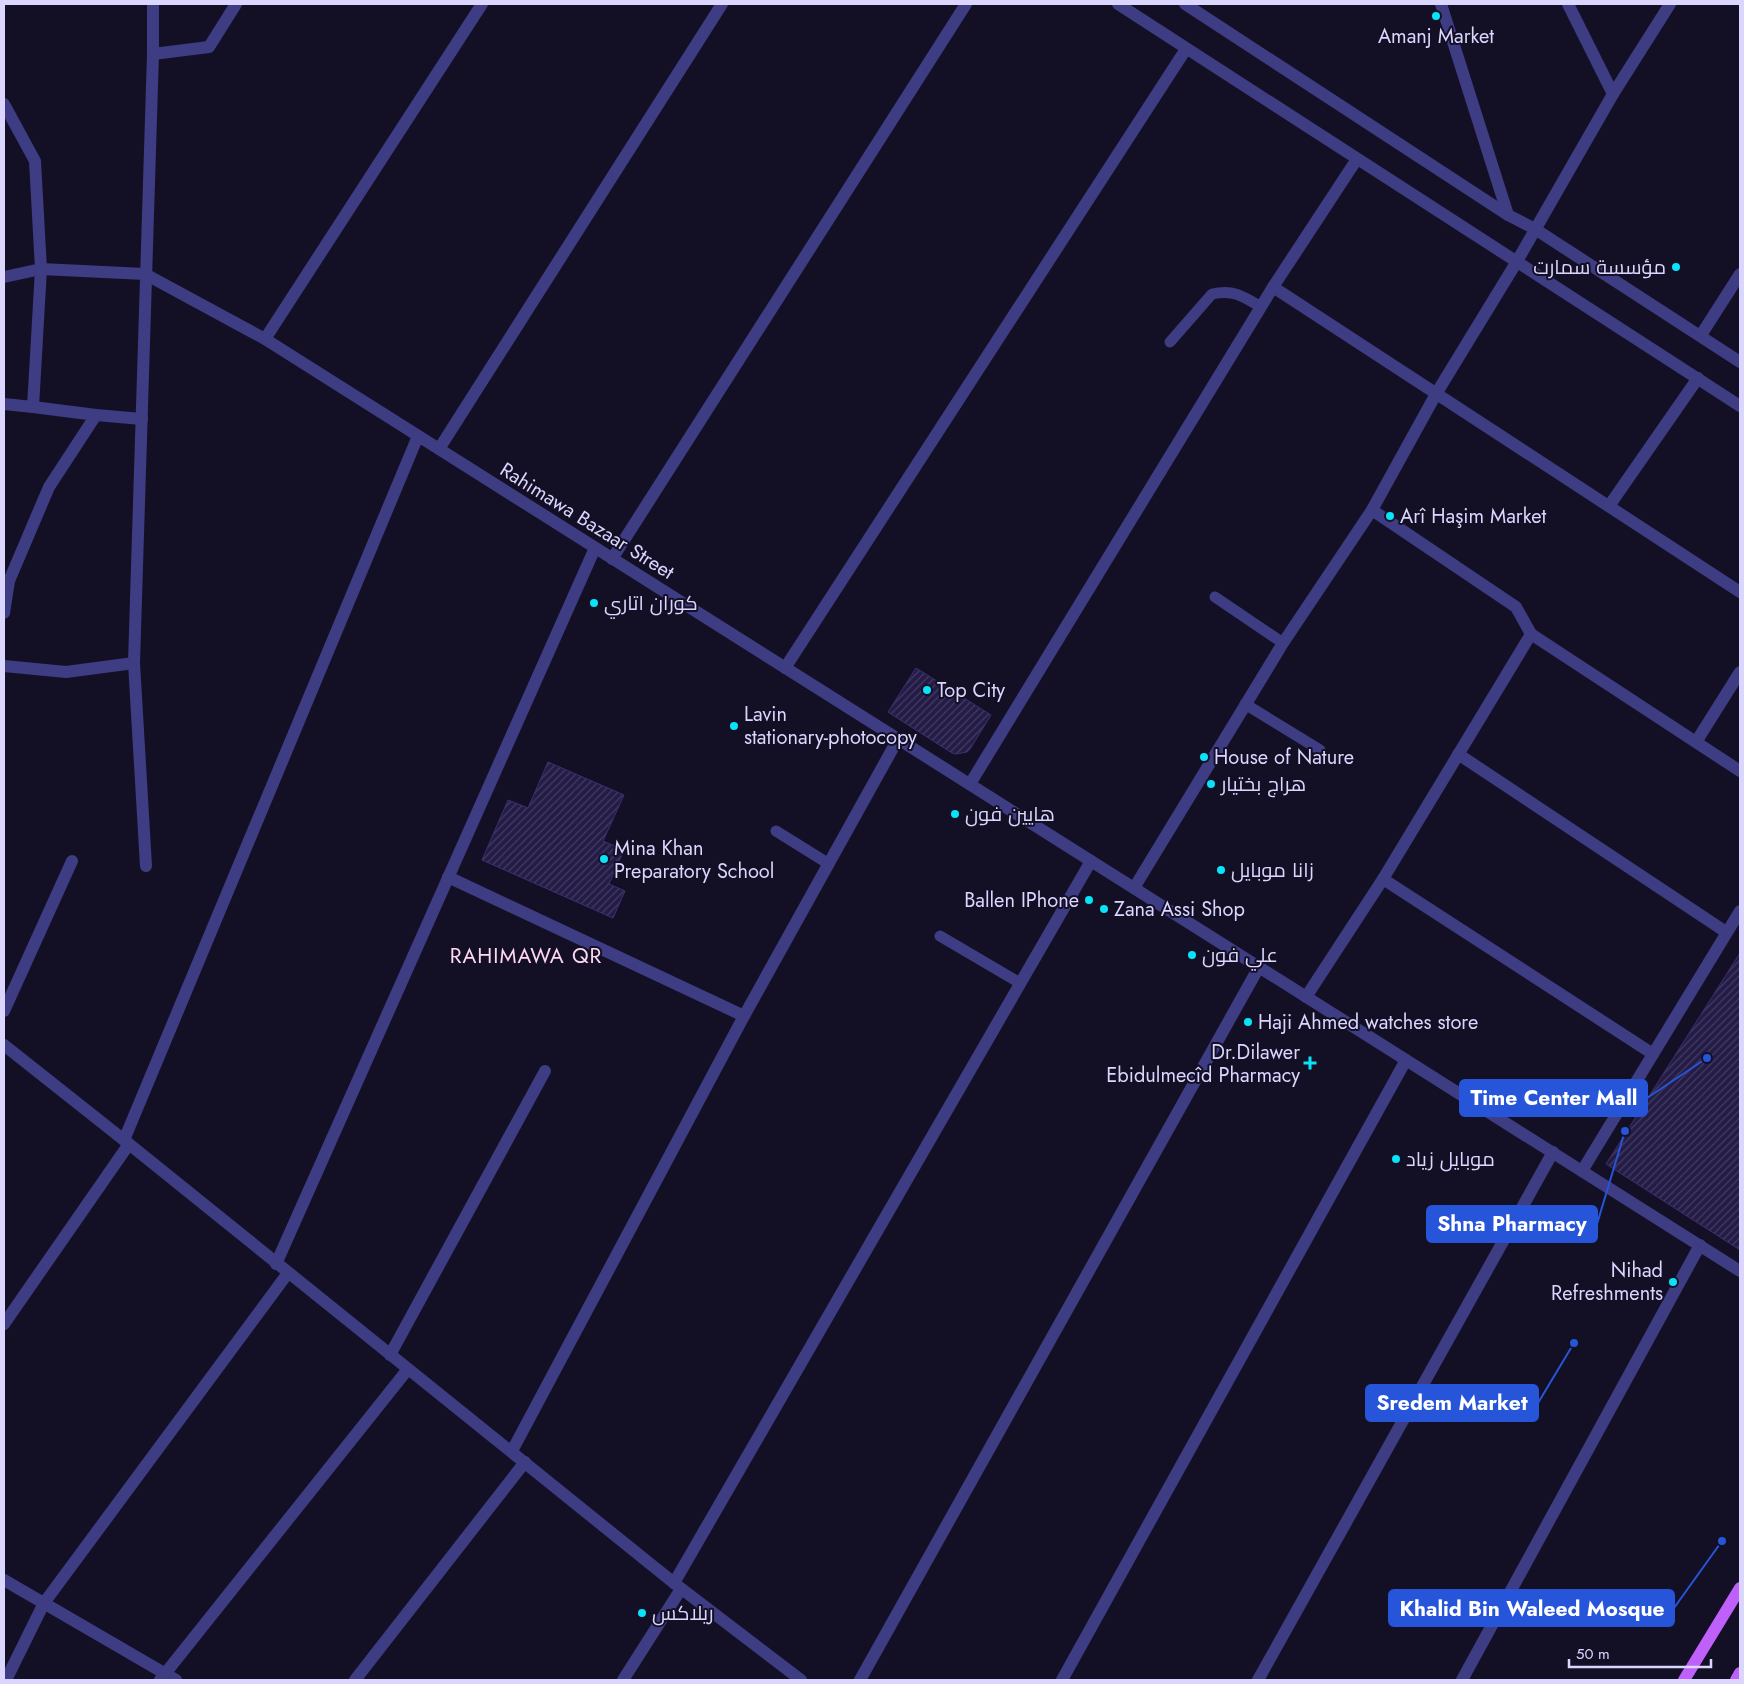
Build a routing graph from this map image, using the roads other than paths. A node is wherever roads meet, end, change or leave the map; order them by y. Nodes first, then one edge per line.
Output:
1 (153, 4) edge
2 (236, 4) edge
3 (482, 4) edge
4 (722, 4) edge
5 (966, 4) edge
6 (1118, 4) edge
7 (1185, 4) edge
8 (1441, 4) edge
9 (1568, 4) edge
10 (1670, 4) edge
11 (1186, 49) junction
12 (153, 54) junction
13 (1613, 94) junction
14 (4, 104) edge
15 (1357, 159) junction
16 (1508, 216) junction
17 (1535, 229) junction
18 (1516, 263) junction
19 (42, 269) junction
20 (145, 274) junction
21 (1740, 274) edge
22 (4, 277) edge
23 (1273, 287) junction
24 (1261, 307) junction
25 (1701, 335) junction
26 (265, 339) junction
27 (1170, 342) dead end
28 (1740, 362) edge
29 (1698, 378) junction
30 (1436, 394) junction
31 (4, 404) edge
32 (1740, 406) edge
33 (33, 407) junction
34 (96, 415) junction
35 (142, 419) junction
36 (418, 436) junction
37 (439, 449) junction
38 (1609, 506) junction
39 (1372, 510) junction
40 (595, 548) junction
41 (612, 559) junction
42 (6, 581) edge
43 (1740, 592) edge
44 (1215, 597) dead end
45 (4, 613) edge
46 (1531, 634) junction
47 (1283, 643) junction
48 (134, 663) junction
49 (4, 666) edge
50 (784, 668) junction
51 (1740, 672) edge
52 (1245, 704) junction
53 (898, 739) junction
54 (1696, 742) junction
55 (1320, 750) dead end
56 (1458, 754) junction
57 (1740, 770) edge
58 (970, 784) junction
59 (776, 831) dead end
60 (72, 860) dead end
61 (1091, 861) junction
62 (829, 864) junction
63 (146, 866) dead end
64 (448, 877) junction
65 (1383, 878) junction
66 (1134, 888) junction
67 (1740, 911) edge
68 (1726, 932) junction
69 (940, 936) dead end
70 (1259, 967) junction
71 (1020, 983) junction
72 (1306, 997) junction
73 (4, 1012) edge
74 (744, 1016) junction
75 (4, 1045) edge
76 (1653, 1054) junction
77 (1406, 1060) junction
78 (545, 1071) dead end
79 (126, 1142) junction
80 (1552, 1152) junction
81 (1582, 1171) junction
82 (1700, 1245) junction
83 (276, 1264) junction
84 (1740, 1271) edge
85 (288, 1273) junction
86 (4, 1324) edge
87 (390, 1355) junction
88 (408, 1369) junction
89 (512, 1451) junction
90 (525, 1462) junction
91 (4, 1580) edge
92 (678, 1586) junction
93 (1740, 1588) edge
94 (44, 1603) junction
95 (1740, 1673) edge
96 (167, 1678) edge
97 (6, 1680) edge
98 (355, 1680) edge
99 (623, 1680) edge
100 (801, 1680) edge
101 (860, 1680) edge
102 (1062, 1680) edge
103 (1258, 1680) edge
104 (1462, 1680) edge
105 (1684, 1680) edge
106 (1736, 1680) edge

1 - 12 street
2 - 12 street
3 - 26 street
4 - 37 street
5 - 41 street
6 - 11 street
7 - 16 street
8 - 16 street
9 - 13 street
10 - 13 street
11 - 15 street
11 - 50 street
12 - 20 street
13 - 17 street
14 - 19 street
15 - 18 street
15 - 23 street
16 - 17 street
17 - 18 street
17 - 25 street
18 - 29 street
18 - 30 street
19 - 20 street
19 - 22 street
19 - 33 street
20 - 26 street, Rahimawa Bazaar Street
20 - 35 street
21 - 25 street
23 - 24 street
23 - 30 street
24 - 27 lane
24 - 58 street
25 - 28 street
26 - 36 street, Rahimawa Bazaar Street
29 - 32 street
29 - 38 street
30 - 38 street
30 - 39 street
31 - 33 street
33 - 34 street
34 - 35 street
34 - 42 street
35 - 48 street
36 - 37 street, Rahimawa Bazaar Street
36 - 79 street
37 - 40 street, Rahimawa Bazaar Street
38 - 43 street
39 - 46 street
39 - 47 street
40 - 41 street, Rahimawa Bazaar Street
40 - 64 street
41 - 50 street, Rahimawa Bazaar Street
42 - 45 street
44 - 47 lane
46 - 54 street
46 - 56 street
47 - 52 street
48 - 49 street
48 - 63 street
50 - 53 street, Rahimawa Bazaar Street
51 - 54 street
52 - 55 lane
52 - 66 street
53 - 58 street, Rahimawa Bazaar Street
53 - 62 street
54 - 57 street
56 - 65 street
56 - 68 street
58 - 61 street, Rahimawa Bazaar Street
59 - 62 lane
60 - 73 street
61 - 66 street, Rahimawa Bazaar Street
61 - 71 street
62 - 74 street
64 - 74 street
64 - 83 street
65 - 72 street
65 - 76 street
66 - 70 street, Rahimawa Bazaar Street
67 - 68 street
68 - 76 street
69 - 71 lane
70 - 72 street, Rahimawa Bazaar Street
70 - 101 street
71 - 92 street
72 - 77 street, Rahimawa Bazaar Street
74 - 89 street
75 - 79 street
76 - 81 street
77 - 80 street, Rahimawa Bazaar Street
77 - 102 street
78 - 87 street
79 - 83 street
79 - 86 street
80 - 81 street, Rahimawa Bazaar Street
80 - 103 street
81 - 82 street, Rahimawa Bazaar Street
82 - 84 street, Rahimawa Bazaar Street
82 - 104 street
83 - 85 street
85 - 87 street
85 - 94 street
87 - 88 street
88 - 89 street
88 - 96 street
89 - 90 street
90 - 92 street
90 - 98 street
91 - 94 street
92 - 99 street
92 - 100 street
93 - 105 main road
94 - 96 street
94 - 97 street
95 - 106 main road

